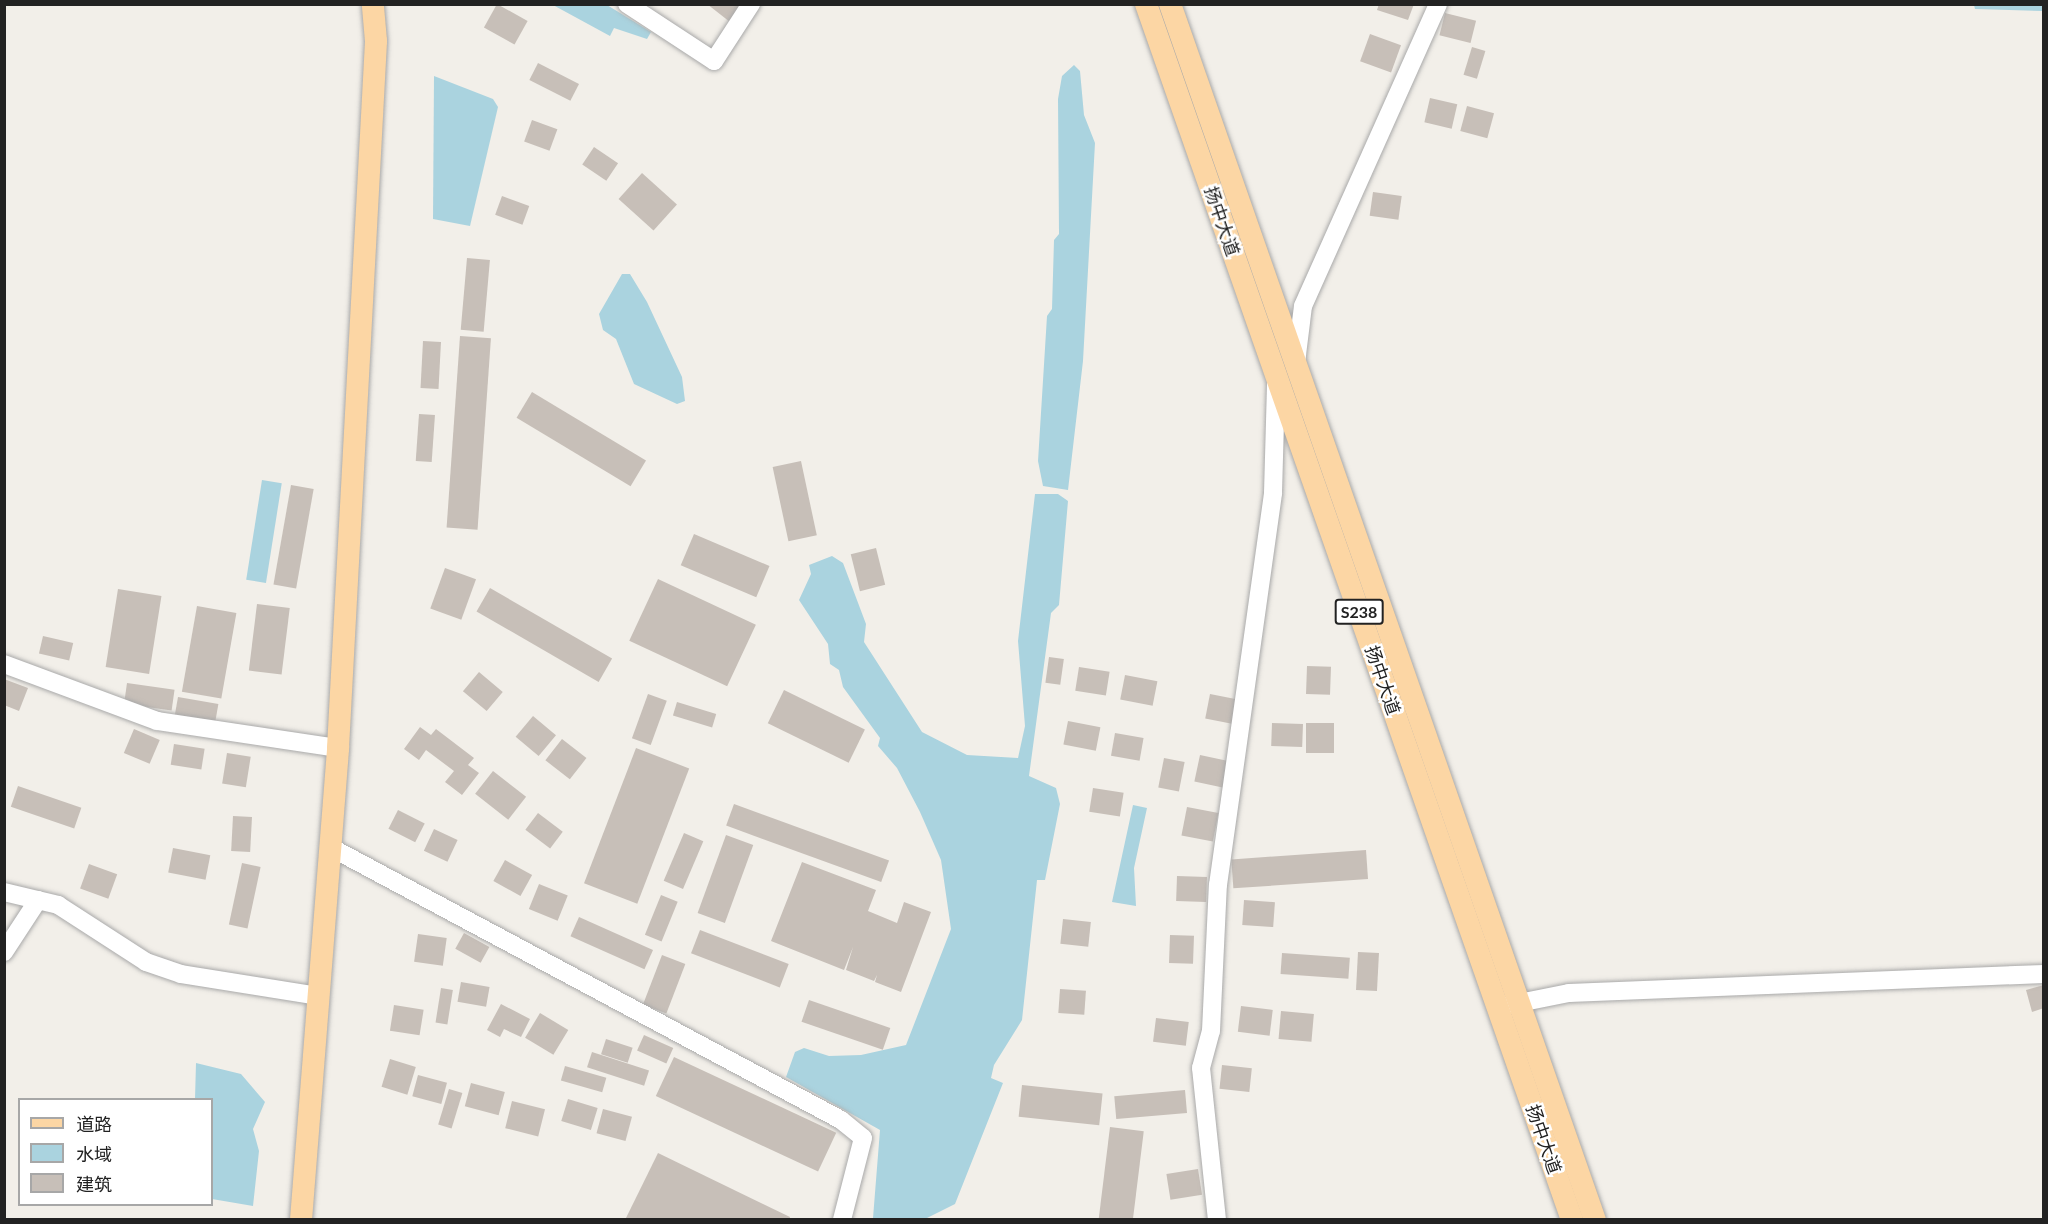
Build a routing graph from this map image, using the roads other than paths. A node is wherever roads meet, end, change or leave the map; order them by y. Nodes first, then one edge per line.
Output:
1 (374, 4) edge
2 (627, 4) edge
3 (751, 4) edge
4 (1146, 4) edge
5 (1170, 4) edge
6 (1438, 4) edge
7 (1286, 370) junction
8 (4, 664) edge
9 (338, 748) junction
10 (330, 847) junction
11 (4, 892) edge
12 (38, 900) junction
13 (4, 952) edge
14 (2043, 974) edge
15 (318, 996) junction
16 (1509, 1005) junction
17 (301, 1220) edge
18 (842, 1220) edge
19 (1217, 1220) edge
20 (1572, 1220) edge
21 (1595, 1220) edge

1 - 9 main road
2 - 3 street
4 - 7 main road, 扬中大道 / S238
5 - 7 main road, 扬中大道 / S238
6 - 7 street
7 - 16 main road, 扬中大道 / S238
7 - 19 street
8 - 9 street
9 - 10 main road
10 - 15 main road
10 - 18 street
11 - 12 street
12 - 13 street
12 - 15 street
14 - 16 street
15 - 17 main road
16 - 20 main road, 扬中大道 / S238
16 - 21 main road, 扬中大道 / S238

